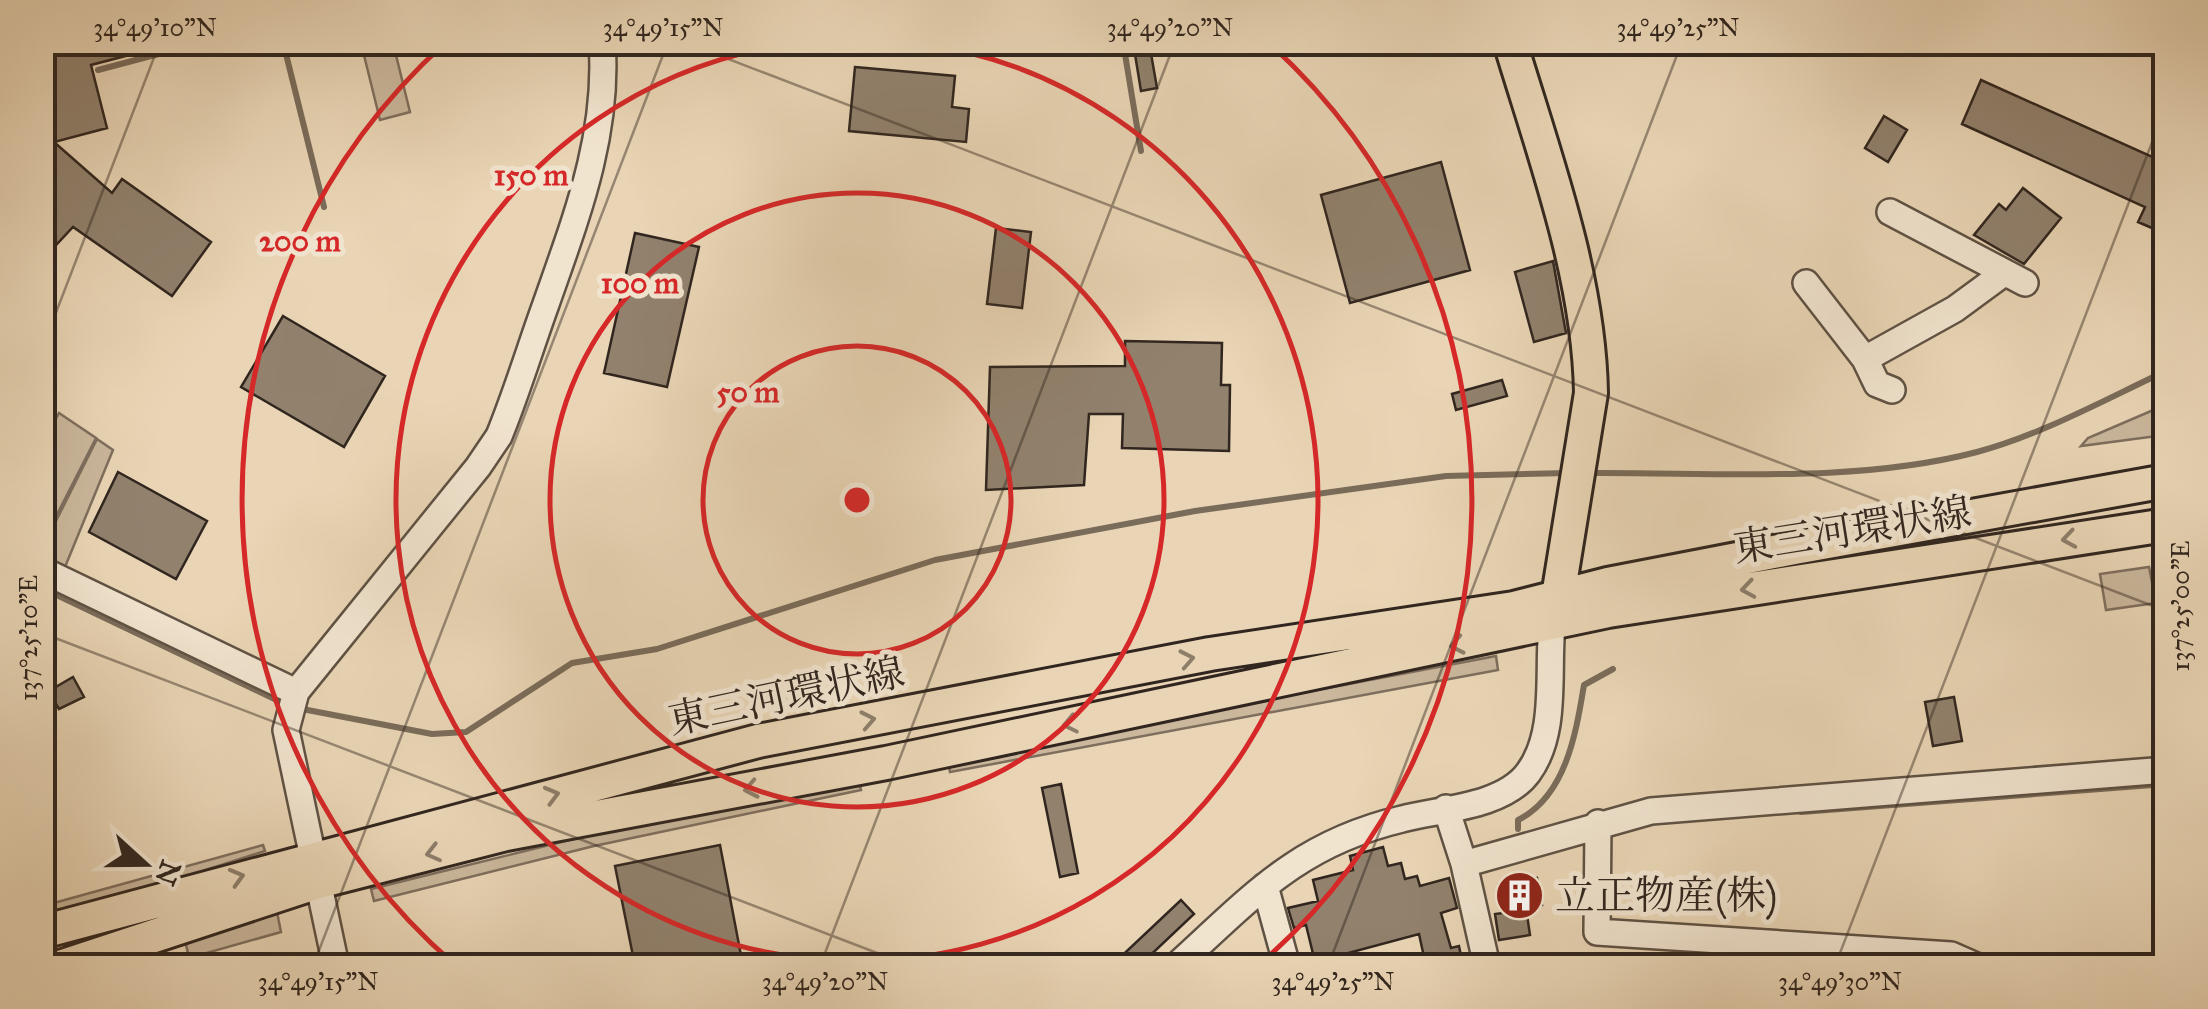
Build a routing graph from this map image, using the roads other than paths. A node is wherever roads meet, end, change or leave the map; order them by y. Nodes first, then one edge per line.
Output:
1 (602, 42) edge
2 (1510, 42) edge
3 (1890, 212) dead end
4 (1806, 282) dead end
5 (1866, 358) junction
6 (1892, 390) dead end
7 (2166, 481) edge
8 (2166, 525) edge
9 (42, 570) edge
10 (1556, 610) junction
11 (292, 704) junction
12 (2166, 770) edge
13 (1446, 808) junction
14 (1598, 823) junction
15 (1464, 864) junction
16 (316, 869) junction
17 (1265, 886) junction
18 (42, 932) edge
19 (1735, 954) edge
20 (63, 966) edge
21 (336, 966) edge
22 (1176, 966) edge
23 (1286, 966) edge
24 (1487, 966) edge
25 (1976, 966) edge

1 - 11 street
2 - 10 main road
3 - 5 street
4 - 5 street
5 - 6 street
7 - 10 main road, 東三河環状線
8 -> 10 main road, 東三河環状線
9 - 11 street
10 - 13 street
10 -> 16 main road, 東三河環状線
16 -> 10 main road, 東三河環状線
11 - 16 street
12 - 14 street
13 - 15 street
13 - 17 street
14 - 15 street
14 - 19 street
15 - 24 street
18 -> 16 main road, 東三河環状線
16 - 20 main road, 東三河環状線
16 - 21 street
17 - 22 street
17 - 23 street
19 - 25 street

